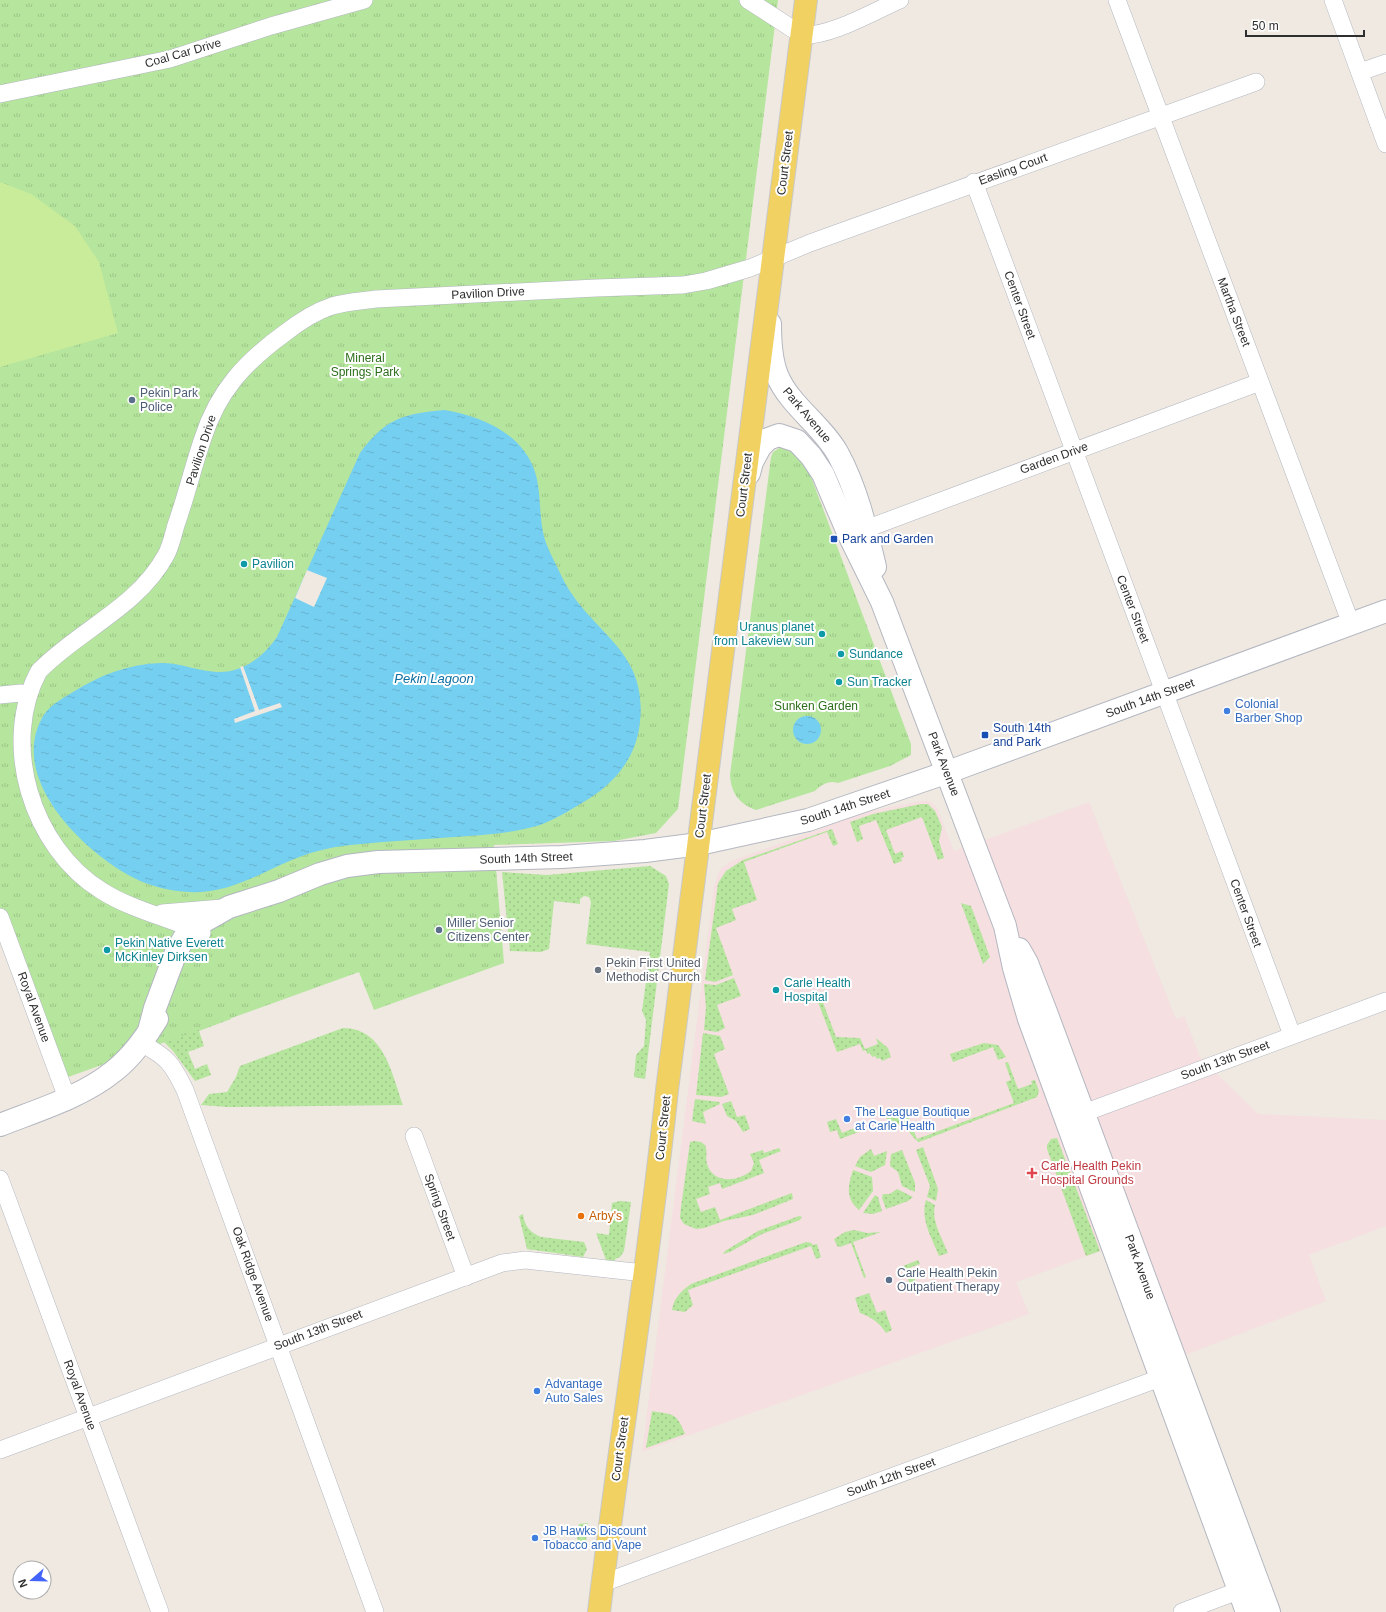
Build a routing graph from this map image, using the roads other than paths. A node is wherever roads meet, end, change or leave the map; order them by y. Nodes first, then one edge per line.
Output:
1 (364, 0) edge
2 (748, 0) edge
3 (806, 0) edge
4 (900, 0) edge
5 (1117, 0) edge
6 (1333, 0) edge
7 (802, 34) junction
8 (1386, 63) edge
9 (1360, 72) junction
10 (1256, 82) dead end
11 (0, 94) edge
12 (1160, 116) junction
13 (1386, 144) edge
14 (974, 182) junction
15 (772, 259) junction
16 (769, 294) junction
17 (1260, 382) junction
18 (1074, 451) junction
19 (743, 493) junction
20 (858, 532) junction
21 (1386, 611) edge
22 (1351, 624) junction
23 (1164, 692) junction
24 (21, 693) junction
25 (0, 695) edge
26 (948, 772) junction
27 (699, 844) junction
28 (279, 891) junction
29 (229, 907) junction
30 (150, 912) junction
31 (0, 917) edge
32 (197, 931) junction
33 (1386, 1001) edge
34 (1292, 1035) junction
35 (145, 1037) junction
36 (67, 1098) junction
37 (1074, 1116) junction
38 (0, 1125) edge
39 (414, 1136) dead end
40 (0, 1178) edge
41 (644, 1273) junction
42 (466, 1277) junction
43 (278, 1345) junction
44 (1170, 1374) junction
45 (88, 1417) junction
46 (0, 1450) edge
47 (603, 1583) junction
48 (1248, 1587) junction
49 (160, 1612) edge
50 (375, 1612) edge
51 (599, 1612) edge
52 (1182, 1612) edge
53 (1247, 1612) edge
54 (1269, 1612) edge

1 - 11 street, Coal Car Drive
2 - 7 street
3 - 7 main road, Court Street
4 - 7 street
5 - 12 street, Martha Street
6 - 9 street
7 - 15 main road, Court Street
8 - 9 street
9 - 13 street
10 - 12 street, Easling Court
12 - 14 street, Easling Court
12 - 17 street, Martha Street
14 - 15 street, Easling Court
14 - 18 street, Center Street
15 - 16 main road, Court Street
15 - 24 street, Pavilion Drive
16 - 19 main road, Court Street
16 - 20 street, Park Avenue
17 - 18 street, Garden Drive
17 - 22 street, Martha Street
18 - 20 street, Garden Drive
18 - 23 street, Center Street
19 - 20 street, Park Avenue
19 - 27 main road, Court Street
20 - 26 street, Park Avenue
21 - 22 street, South 14th Street
22 - 23 street, South 14th Street
23 - 26 street, South 14th Street
23 - 34 street, Center Street
24 - 25 street
24 - 30 street, Pavilion Drive
26 - 27 street, South 14th Street
26 - 37 street, Park Avenue
27 - 28 street, South 14th Street
27 - 41 main road, Court Street
28 - 29 street, South 14th Street
28 - 32 street, South 14th Street
29 - 30 street, Pavilion Drive
29 - 32 street, South 14th Street
30 - 32 street, Pavilion Drive
31 - 36 street, Royal Avenue
32 - 35 street, South 14th Street
33 - 34 street, South 13th Street
34 - 37 street, South 13th Street
35 - 36 street, South 14th Street
35 - 43 street, Oak Ridge Avenue
36 - 38 street, South 14th Street
37 - 44 street, Park Avenue
39 - 42 street, Spring Street
40 - 45 street, Royal Avenue
41 - 42 street, South 13th Street
41 - 47 main road, Court Street
42 - 43 street, South 13th Street
43 - 45 street, South 13th Street
43 - 50 street, Oak Ridge Avenue
44 - 47 street, South 12th Street
44 - 48 street, Park Avenue
45 - 46 street, South 13th Street
45 - 49 street, Royal Avenue
47 - 51 main road, Court Street
48 - 52 street
48 - 53 street, Park Avenue
48 - 54 street, Park Avenue

